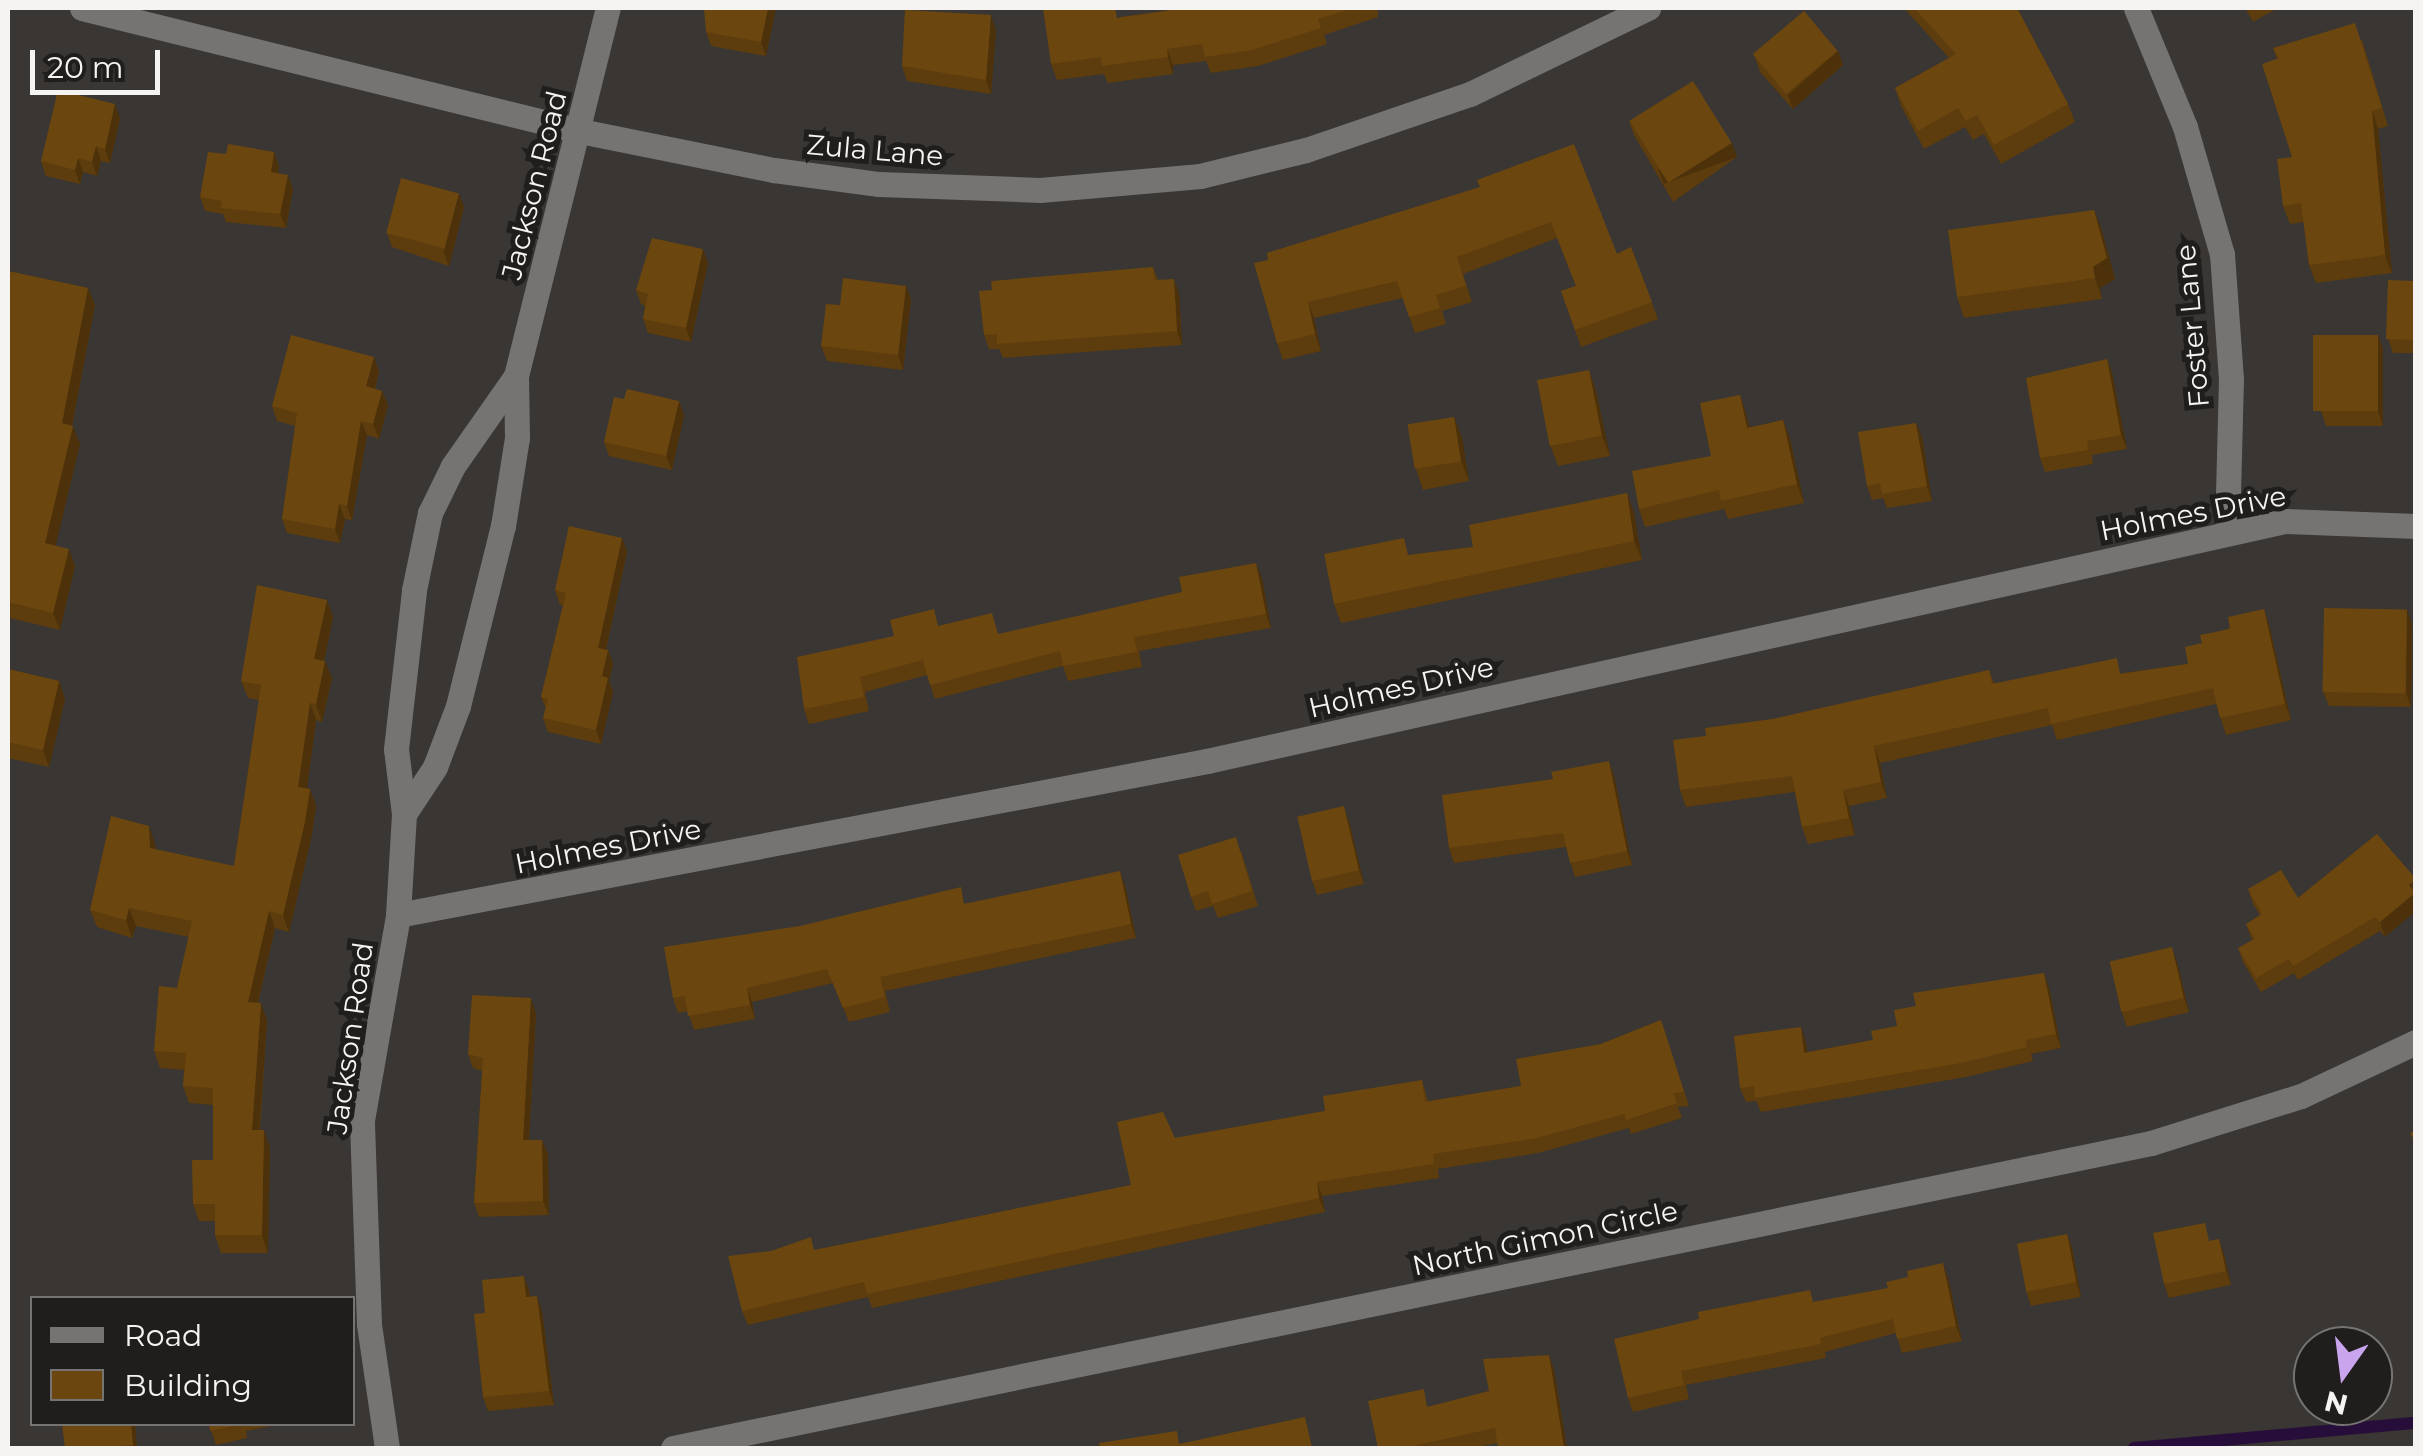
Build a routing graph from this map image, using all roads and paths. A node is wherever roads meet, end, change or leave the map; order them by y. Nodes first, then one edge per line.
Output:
1 (82, 8) edge
2 (608, 8) edge
3 (1648, 8) edge
4 (2136, 8) edge
5 (580, 131) junction
6 (516, 376) junction
7 (2416, 526) edge
8 (2226, 534) junction
9 (404, 814) junction
10 (398, 916) junction
11 (2416, 1042) edge
12 (387, 1448) edge
13 (672, 1448) edge

1 - 5 street, Zula Lane
2 - 5 street, Jackson Road
3 - 5 street, Zula Lane
4 - 8 street, Foster Lane
5 - 6 street, Jackson Road
6 - 9 street, Jackson Road
6 - 9 street, Jackson Road
7 - 8 street, Holmes Drive
8 - 10 street, Holmes Drive
9 - 10 street, Jackson Road
10 - 12 street, Jackson Road
11 - 13 street, North Gimon Circle

